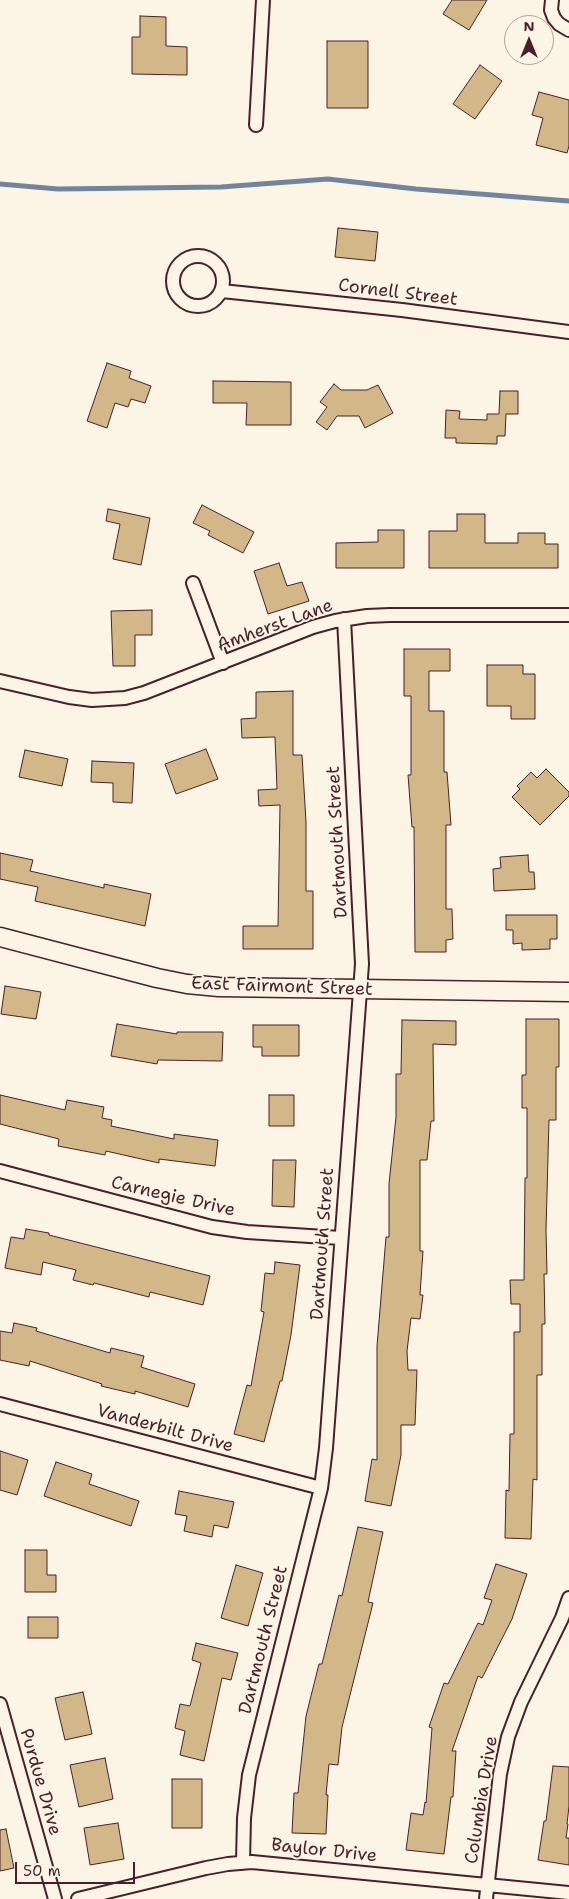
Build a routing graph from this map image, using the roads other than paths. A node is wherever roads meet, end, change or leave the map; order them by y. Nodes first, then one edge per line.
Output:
1 (263, 0) edge
2 (552, 0) edge
3 (569, 30) edge
4 (256, 125) dead end
5 (222, 291) junction
6 (569, 332) edge
7 (193, 583) dead end
8 (569, 615) edge
9 (344, 619) junction
10 (223, 663) junction
11 (0, 681) edge
12 (0, 937) edge
13 (360, 990) junction
14 (569, 992) edge
15 (0, 1171) edge
16 (341, 1238) junction
17 (0, 1404) edge
18 (321, 1488) junction
19 (569, 1598) edge
20 (0, 1704) edge
21 (243, 1862) junction
22 (488, 1885) junction
23 (569, 1893) edge
24 (55, 1899) edge
25 (78, 1899) edge
26 (486, 1899) edge

1 - 4 street
2 - 3 street
5 - 5 street
5 - 6 street, Cornell Street
7 - 10 street
8 - 9 street, Amherst Lane
9 - 10 street, Amherst Lane
9 - 13 street, Dartmouth Street
10 - 11 street, Amherst Lane
12 - 13 street, East Fairmont Street
13 - 14 street, East Fairmont Street
13 - 16 street, Dartmouth Street
15 - 16 street, Carnegie Drive
16 - 18 street, Dartmouth Street
17 - 18 street, Vanderbilt Drive
18 - 21 street, Dartmouth Street
19 - 22 street, Columbia Drive
20 - 24 street, Purdue Drive
21 - 22 street, Baylor Drive
21 - 25 street, Baylor Drive
22 - 23 street, Baylor Drive
22 - 26 street, Columbia Drive

